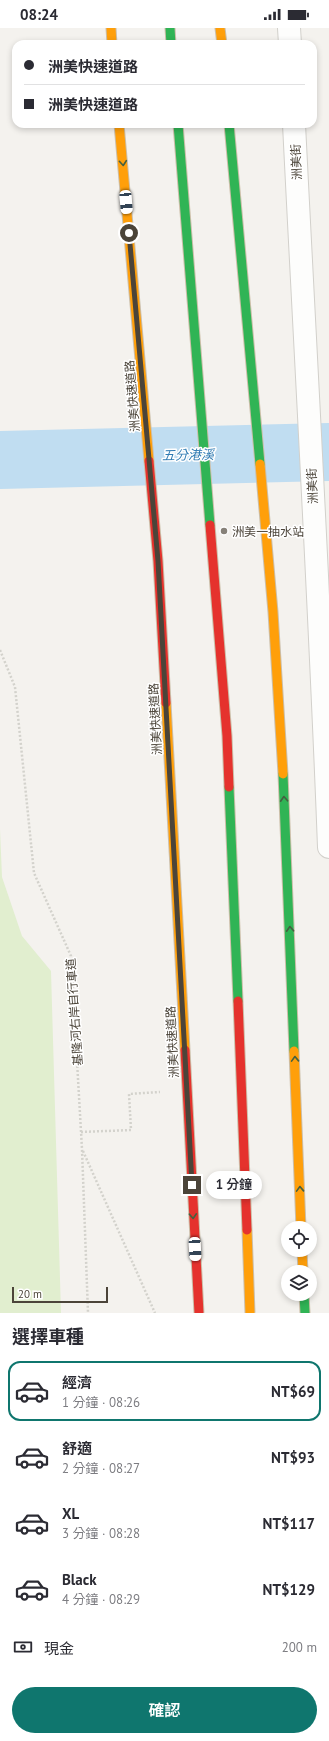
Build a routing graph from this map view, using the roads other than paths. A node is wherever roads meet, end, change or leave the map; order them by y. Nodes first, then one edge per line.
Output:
1 (111, 28) edge
2 (170, 28) edge
3 (220, 28) edge
4 (289, 28) edge
5 (112, 40) edge
6 (171, 40) edge
7 (222, 40) edge
8 (290, 40) edge
9 (119, 128) edge
10 (178, 128) edge
11 (229, 128) edge
12 (294, 128) edge
13 (329, 847) edge
14 (302, 1221) edge
15 (304, 1301) edge
16 (198, 1313) edge
17 (250, 1313) edge
18 (304, 1313) edge

1 - 5 highway
2 - 6 highway
3 - 7 highway
4 - 8 street
9 -> 16 highway, 洲美快速道路, bridge
10 - 17 highway, bridge
14 -> 11 highway, bridge
12 - 13 street, 洲美街
15 - 18 highway

